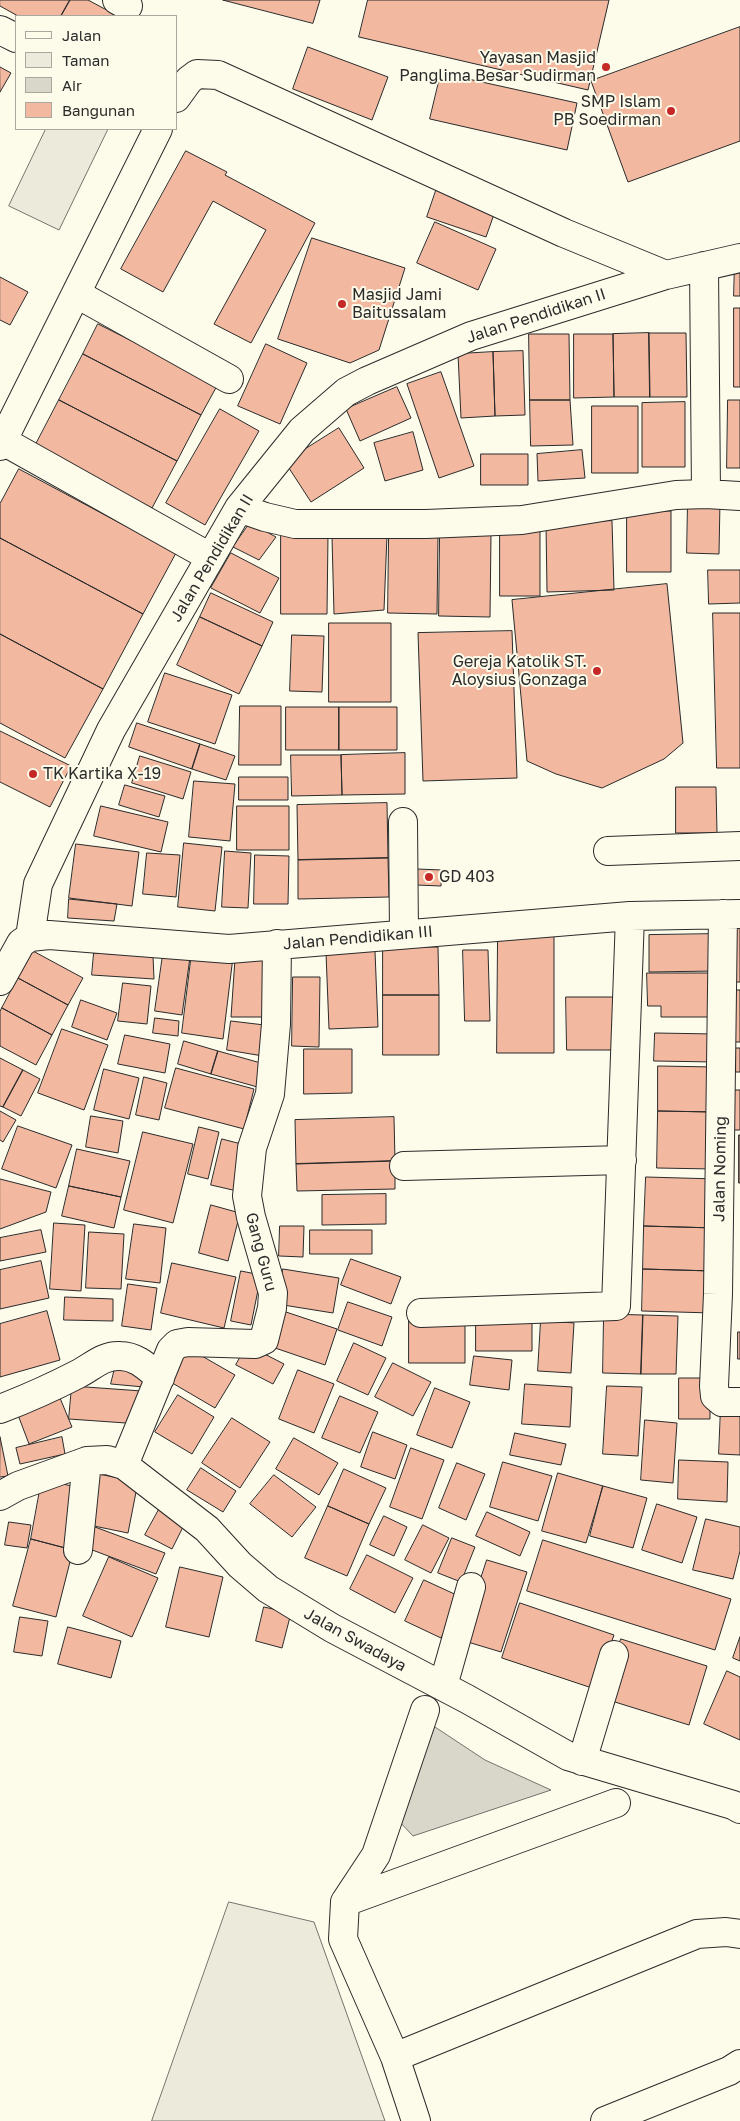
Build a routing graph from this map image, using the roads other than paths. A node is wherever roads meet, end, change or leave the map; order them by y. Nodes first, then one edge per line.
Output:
1 (0, 30) edge
2 (15, 38) edge
3 (178, 95) edge
4 (158, 130) edge
5 (740, 258) edge
6 (704, 266) junction
7 (666, 275) junction
8 (77, 294) junction
9 (230, 379) dead end
10 (1, 444) edge
11 (706, 494) junction
12 (740, 496) edge
13 (239, 508) junction
14 (210, 557) junction
15 (403, 822) dead end
16 (740, 846) edge
17 (608, 851) dead end
18 (731, 914) edge
19 (630, 916) junction
20 (404, 934) junction
21 (30, 937) junction
22 (277, 944) junction
23 (0, 981) edge
24 (622, 1160) junction
25 (404, 1166) dead end
26 (421, 1313) dead end
27 (160, 1378) junction
28 (740, 1402) edge
29 (0, 1409) edge
30 (87, 1460) junction
31 (124, 1465) junction
32 (0, 1496) edge
33 (78, 1550) dead end
34 (471, 1587) dead end
35 (614, 1655) dead end
36 (443, 1686) junction
37 (425, 1710) dead end
38 (582, 1761) junction
39 (616, 1803) dead end
40 (740, 1810) edge
41 (345, 1902) junction
42 (740, 1934) edge
43 (395, 2057) junction
44 (740, 2064) edge
45 (416, 2121) edge
46 (605, 2121) edge

1 - 2 street
3 - 7 street
4 - 8 street
5 - 6 street, Jalan Pendidikan II
6 - 7 street, Jalan Pendidikan II
6 - 11 street
7 - 13 street, Jalan Pendidikan II
8 - 9 street
8 - 10 street
10 - 14 street
11 - 12 street
11 - 13 street
13 - 14 street, Jalan Pendidikan II
14 - 21 street, Jalan Pendidikan II
15 - 20 street
16 - 17 street
18 - 19 street, Jalan Pendidikan III
18 - 28 street, Jalan Noming
19 - 20 street, Jalan Pendidikan III
19 - 24 street
20 - 22 street, Jalan Pendidikan III
21 - 22 street, Jalan Pendidikan III
21 - 23 street
22 - 27 street, Gang Guru
24 - 25 street
24 - 26 street
27 - 29 street
27 - 31 street, Gang Guru
30 - 31 street, Jalan Swadaya
30 - 32 street, Jalan Swadaya
30 - 33 street
31 - 36 street, Jalan Swadaya
34 - 36 street
35 - 38 street
36 - 38 street, Jalan Swadaya
37 - 41 street
38 - 40 street, Jalan Swadaya
39 - 41 street
41 - 43 street
42 - 43 street
43 - 45 street
44 - 46 street

